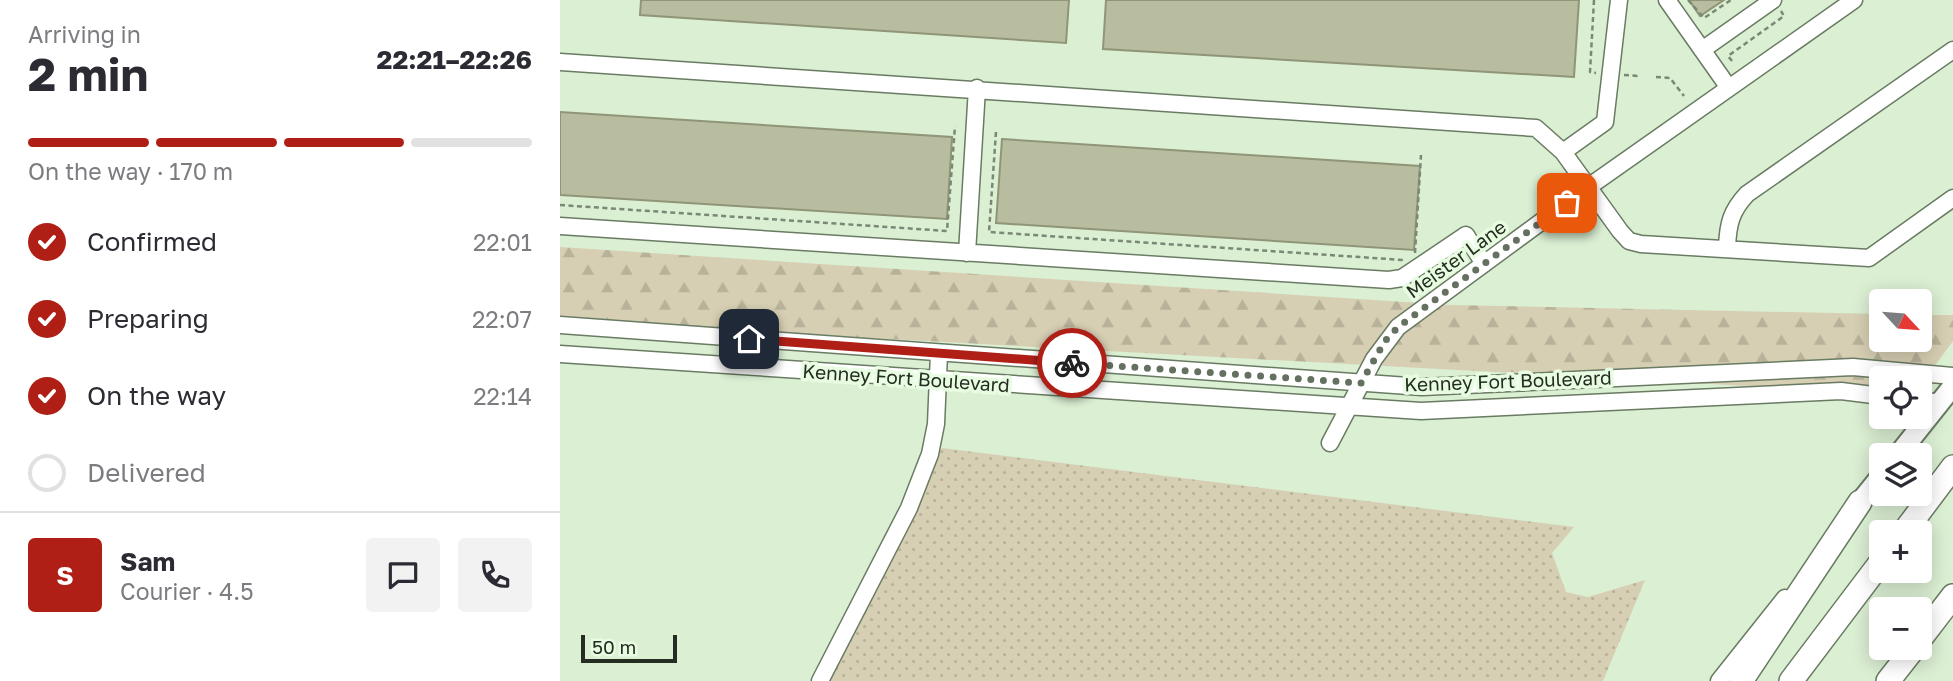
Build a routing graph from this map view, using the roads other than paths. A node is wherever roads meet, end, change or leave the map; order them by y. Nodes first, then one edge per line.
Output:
1 (1619, 0) edge
2 (1667, 0) edge
3 (1854, 0) edge
4 (1775, 3) edge
5 (1702, 50) junction
6 (1953, 50) edge
7 (560, 62) edge
8 (976, 88) junction
9 (1729, 88) junction
10 (1563, 152) junction
11 (1587, 188) junction
12 (1953, 198) edge
13 (560, 226) edge
14 (1727, 247) junction
15 (967, 253) junction
16 (1484, 264) junction
17 (560, 326) edge
18 (939, 353) junction
19 (560, 354) edge
20 (1953, 376) edge
21 (940, 381) junction
22 (1361, 383) junction
23 (1953, 386) edge
24 (1869, 395) edge
25 (1946, 403) edge
26 (1347, 407) junction
27 (1330, 443) dead end
28 (1909, 443) edge
29 (1950, 471) edge
30 (1869, 491) edge
31 (1860, 502) junction
32 (1913, 520) edge
33 (1869, 578) edge
34 (1953, 596) edge
35 (1932, 623) edge
36 (1904, 660) edge
37 (820, 681) edge
38 (1719, 681) edge
39 (1741, 681) edge
40 (1791, 681) edge
41 (1888, 681) edge

1 - 10 street
2 - 5 street
3 - 9 street, Meister Lane
4 - 5 street
5 - 9 street
6 - 14 street
7 - 8 street
8 - 10 street
8 - 15 street
9 - 11 street, Meister Lane
10 - 11 street
11 - 14 street
11 - 16 street, Meister Lane
12 - 14 street
13 - 15 street
15 - 16 street
16 - 22 street, Meister Lane
17 - 18 street, Kenney Fort Boulevard
18 - 21 street
18 - 22 street, Kenney Fort Boulevard
19 - 21 street, Kenney Fort Boulevard
20 - 22 street, Kenney Fort Boulevard
21 - 26 street, Kenney Fort Boulevard
21 - 37 street
22 - 26 street, Meister Lane
23 - 25 main road
24 - 26 street, Kenney Fort Boulevard
25 - 28 main road
26 - 27 street, Meister Lane
29 - 32 highway
30 - 31 main road
31 - 38 street
31 - 39 highway
33 - 40 highway
34 - 35 highway
36 - 41 highway

